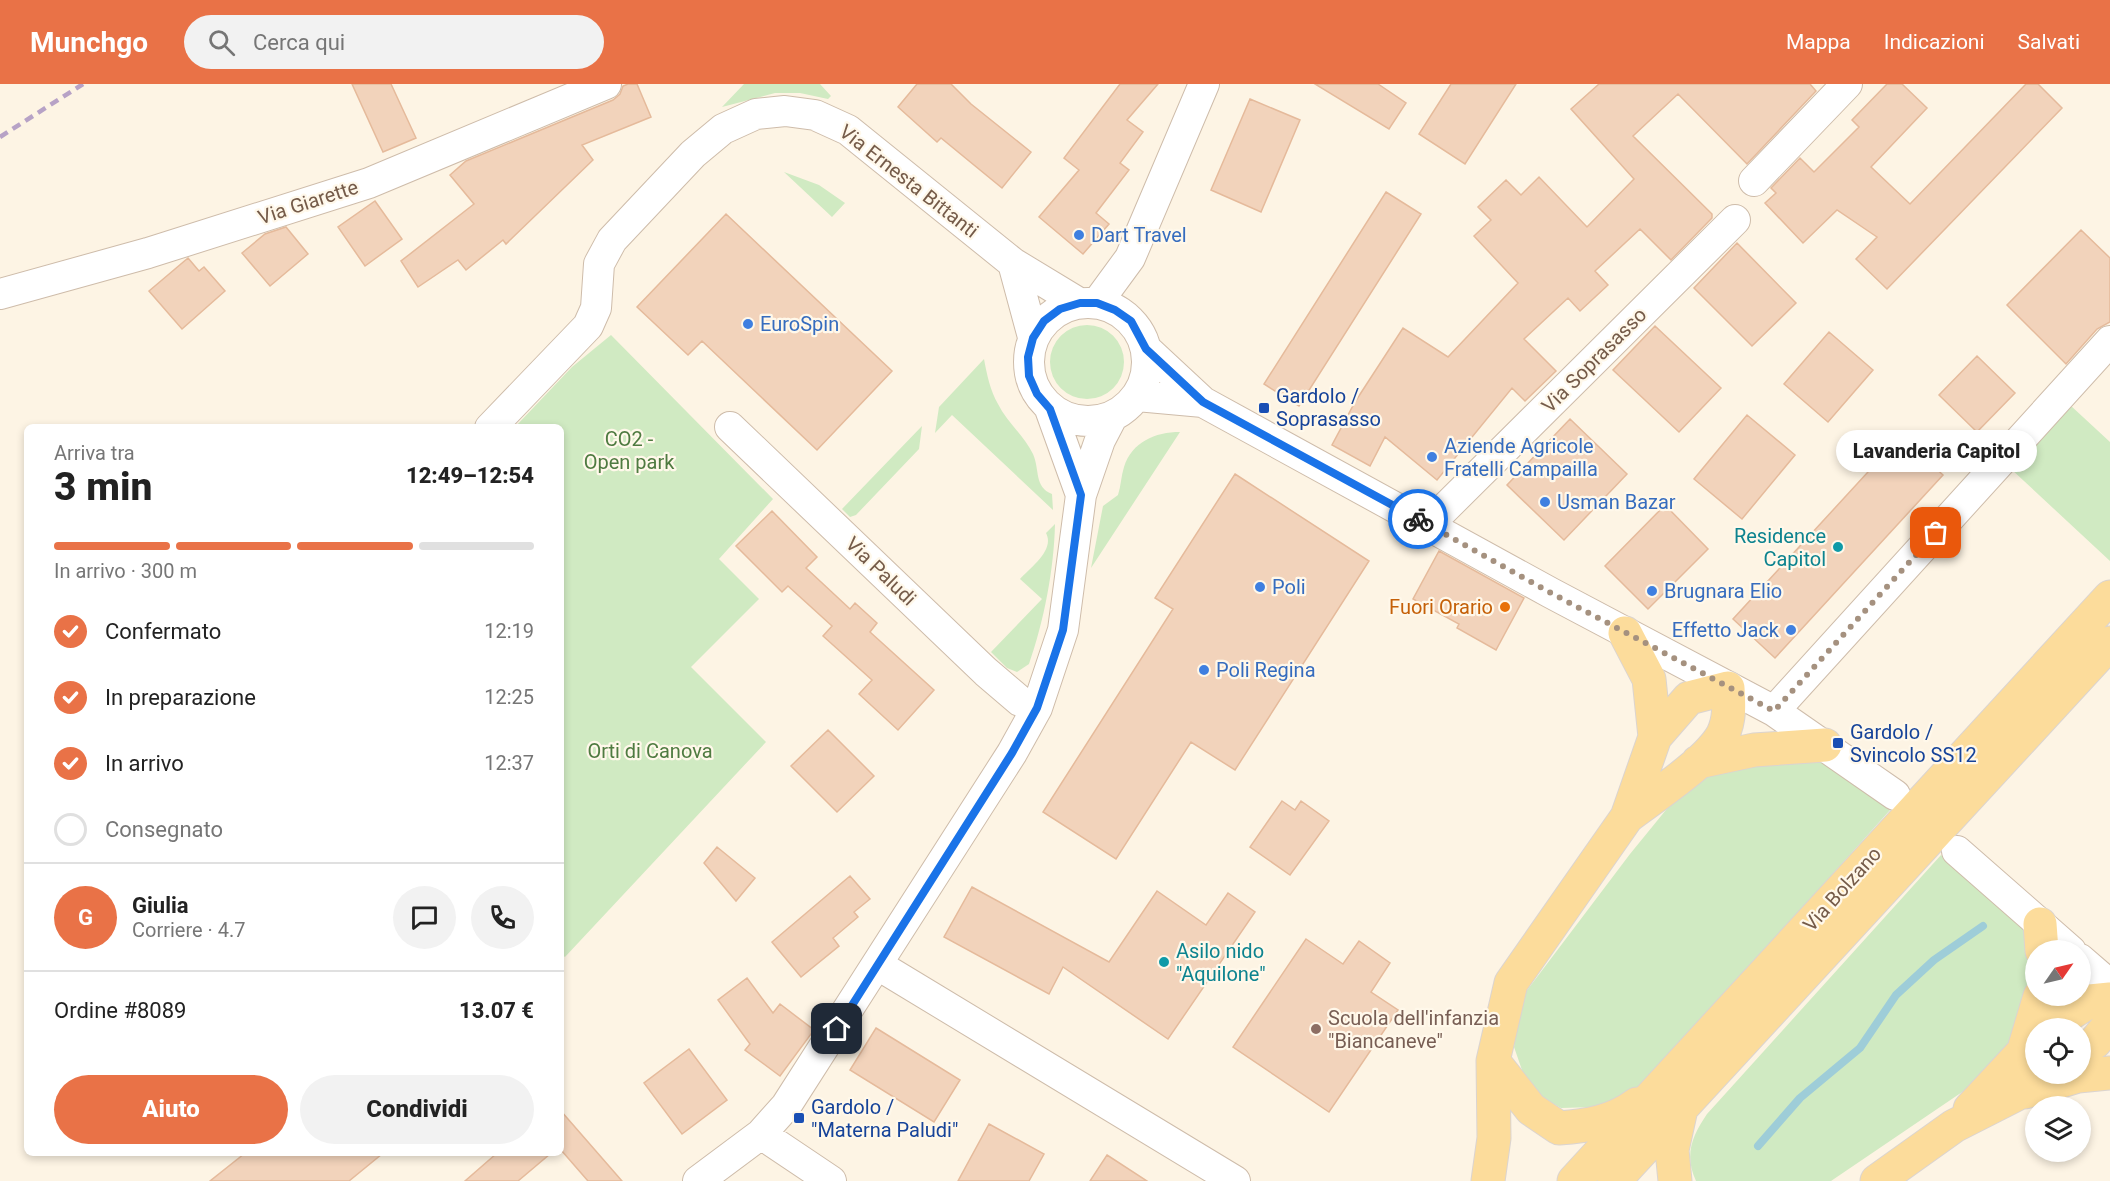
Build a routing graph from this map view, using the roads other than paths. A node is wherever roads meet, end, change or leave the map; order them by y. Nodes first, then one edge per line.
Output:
1 (606, 84) edge
2 (1204, 84) edge
3 (1847, 84) edge
4 (1754, 181) dead end
5 (1735, 220) dead end
6 (1130, 258) junction
7 (1013, 263) junction
8 (0, 294) edge
9 (1088, 303) junction
10 (1131, 321) junction
11 (1033, 338) junction
12 (2110, 341) edge
13 (1146, 349) junction
14 (1137, 396) junction
15 (1203, 402) junction
16 (1050, 409) junction
17 (1112, 417) junction
18 (494, 424) edge
19 (730, 427) dead end
20 (1081, 495) junction
21 (1428, 525) junction
22 (2110, 597) edge
23 (1625, 633) junction
24 (2110, 643) edge
25 (1728, 688) junction
26 (1037, 708) junction
27 (1774, 711) junction
28 (1655, 736) junction
29 (1825, 745) junction
30 (1698, 762) junction
31 (1895, 795) dead end
32 (1627, 817) junction
33 (1957, 851) dead end
34 (2041, 938) edge
35 (878, 965) junction
36 (2091, 969) edge
37 (2110, 985) edge
38 (2110, 999) edge
39 (2065, 1018) edge
40 (2110, 1024) edge
41 (2091, 1045) edge
42 (2025, 1050) edge
43 (1493, 1061) junction
44 (2110, 1074) edge
45 (2031, 1084) edge
46 (1673, 1095) junction
47 (2015, 1095) junction
48 (1954, 1126) junction
49 (761, 1134) junction
50 (698, 1181) edge
51 (831, 1181) edge
52 (1235, 1181) edge
53 (1488, 1181) edge
54 (1574, 1181) edge
55 (1614, 1181) edge
56 (1675, 1181) edge
57 (1876, 1181) edge

1 - 8 street, Via Giarette
2 - 6 street
3 - 4 street
5 - 21 street, Via Soprasasso
6 - 9 street
6 - 10 street
7 - 9 street, Via Ernesta Bittanti
7 - 11 street
7 - 18 street, Via Ernesta Bittanti
9 - 10 street
9 - 11 street
10 - 13 street
11 - 16 street
12 - 27 street
13 - 14 street
13 - 15 street
14 - 15 street
14 - 17 street
15 - 21 street
16 - 17 street
16 - 20 street
17 - 20 street
19 - 26 street, Via Paludi
20 - 26 street
21 - 23 street
22 - 46 main road, Via Bolzano
23 - 25 street
23 - 28 main road
24 - 46 main road, Via Bolzano
25 - 27 street
25 - 28 main road
25 - 30 main road
26 - 35 street
27 - 29 street
28 - 32 main road
29 - 30 main road
29 - 31 street
30 - 32 main road
32 - 43 main road
33 - 34 street
35 - 49 street
35 - 52 street
36 - 37 street
38 - 39 main road
40 - 41 main road
42 - 48 main road
43 - 46 main road
43 - 53 main road
44 - 47 main road
45 - 47 main road
46 - 54 main road, Via Bolzano
46 - 55 main road, Via Bolzano
46 - 56 main road
47 - 48 main road
48 - 57 main road
49 - 50 street
49 - 51 street

